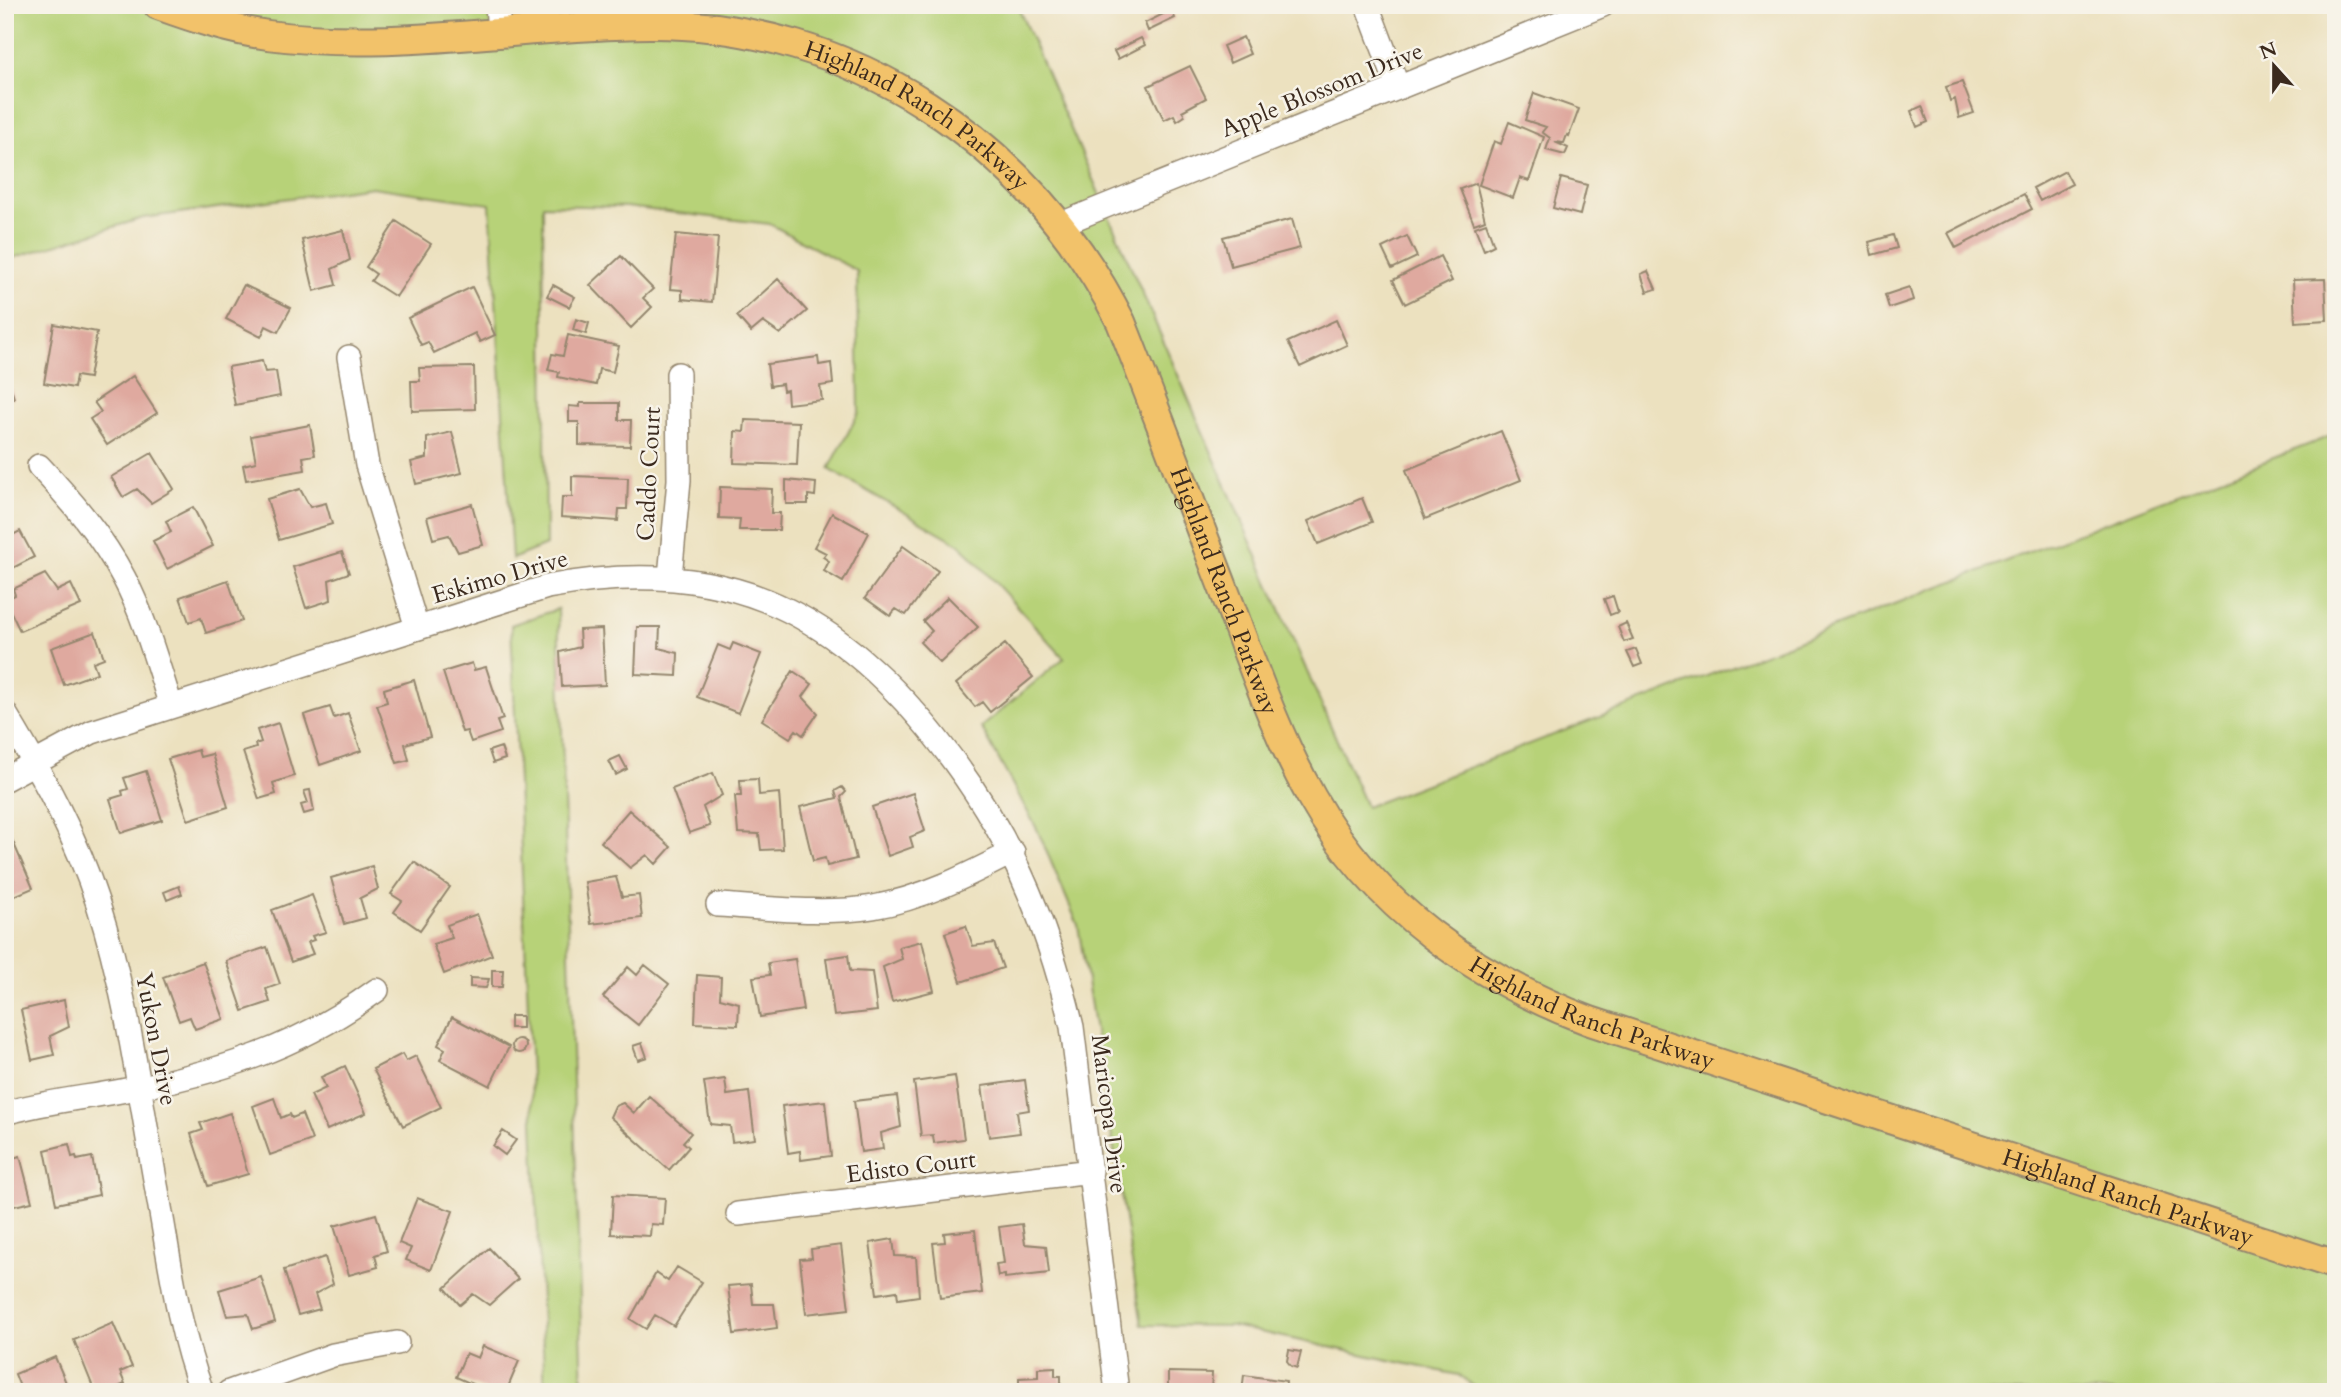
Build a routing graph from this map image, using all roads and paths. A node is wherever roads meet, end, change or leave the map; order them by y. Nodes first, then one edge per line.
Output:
1 (158, 5) edge
2 (1367, 5) edge
3 (1603, 5) edge
4 (498, 19) edge
5 (1398, 87) junction
6 (1061, 224) junction
7 (349, 356) dead end
8 (678, 374) dead end
9 (38, 466) dead end
10 (670, 578) junction
11 (417, 628) junction
12 (171, 706) junction
13 (5, 713) edge
14 (36, 763) junction
15 (5, 779) edge
16 (1013, 852) junction
17 (718, 905) dead end
18 (377, 990) dead end
19 (139, 1088) junction
20 (5, 1113) edge
21 (1091, 1171) junction
22 (738, 1214) dead end
23 (2336, 1265) edge
24 (397, 1343) dead end
25 (202, 1392) edge
26 (229, 1392) edge
27 (1117, 1392) edge

1 - 4 main road, Highland Ranch Parkway
2 - 5 street
3 - 5 street, Apple Blossom Drive
4 - 6 main road, Highland Ranch Parkway
5 - 6 street, Apple Blossom Drive
6 - 23 main road, Highland Ranch Parkway
7 - 11 street
8 - 10 street, Caddo Court
9 - 12 street
10 - 11 street, Eskimo Drive
10 - 16 street, Eskimo Drive
11 - 12 street, Eskimo Drive
12 - 14 street, Eskimo Drive
13 - 14 street, Yukon Drive
14 - 15 street, Eskimo Drive
14 - 19 street, Yukon Drive
16 - 17 street
16 - 21 street, Maricopa Drive
18 - 19 street
19 - 20 street
19 - 25 street, Yukon Drive
21 - 22 street, Edisto Court
21 - 27 street, Maricopa Drive
24 - 26 street

